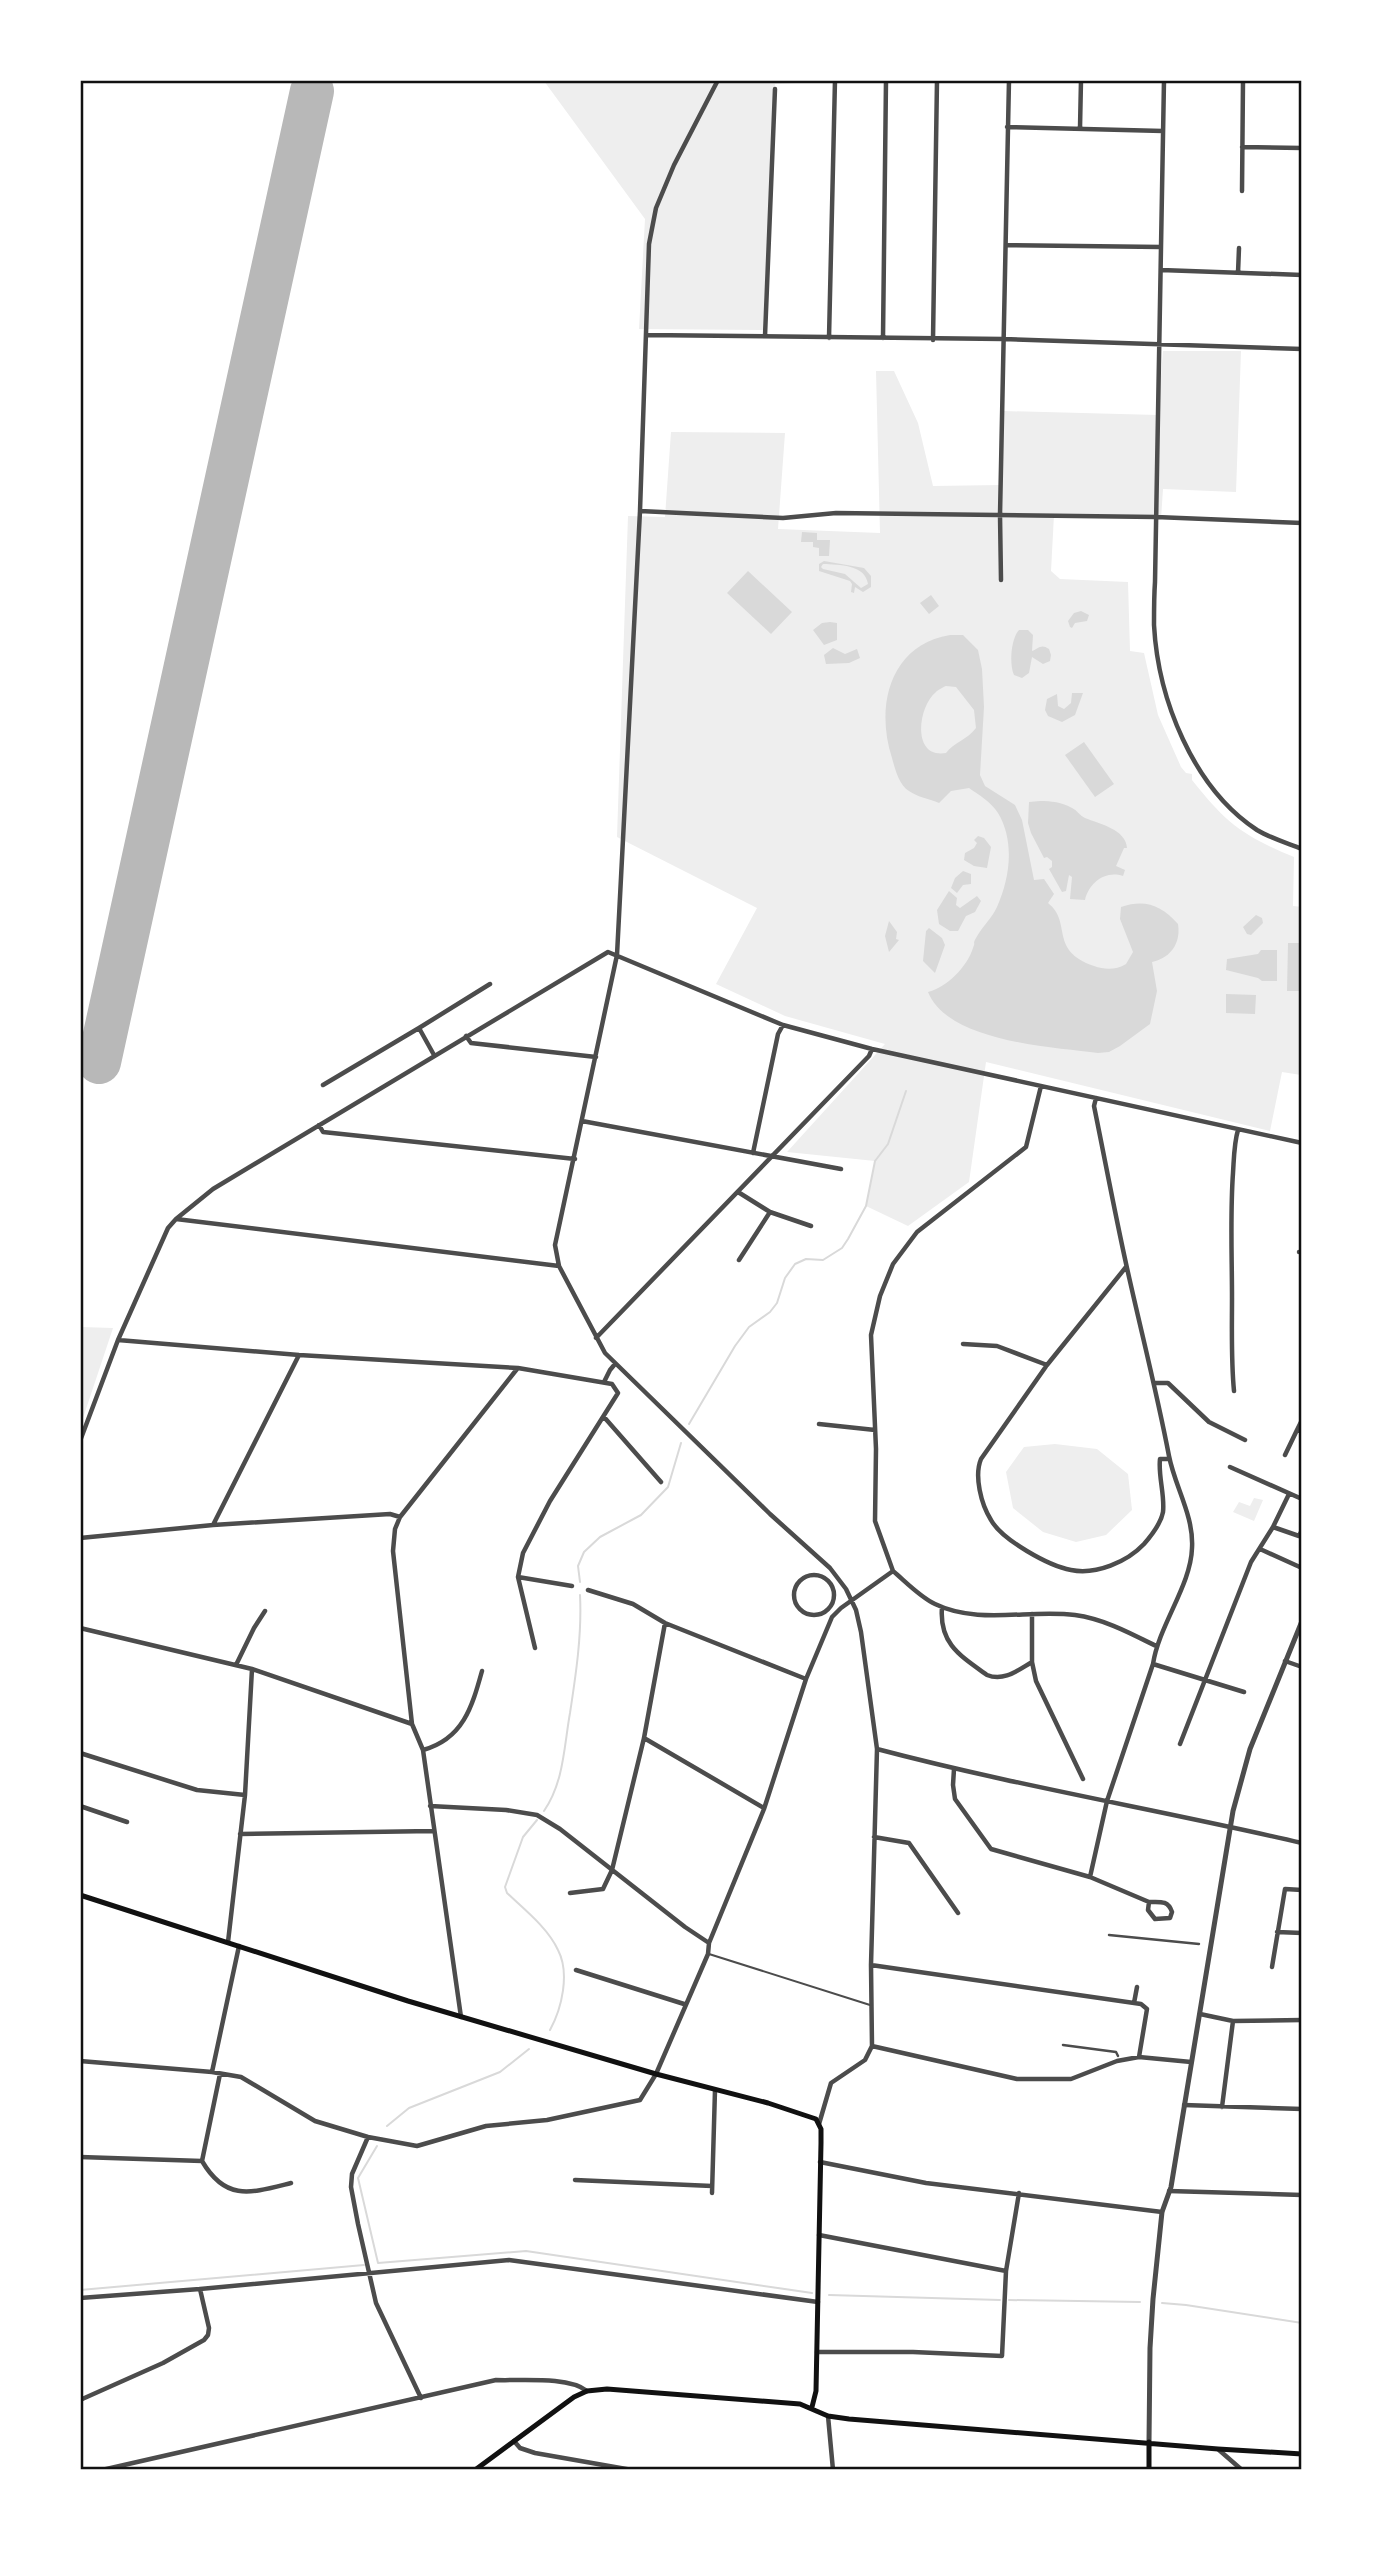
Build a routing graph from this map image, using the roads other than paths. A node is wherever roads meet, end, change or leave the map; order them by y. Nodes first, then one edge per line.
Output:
1 (718, 80) edge
2 (835, 80) edge
3 (886, 80) edge
4 (937, 80) edge
5 (1009, 80) edge
6 (1081, 80) edge
7 (1164, 80) edge
8 (1243, 80) edge
9 (775, 89) dead end
10 (1007, 127) junction
11 (1080, 128) junction
12 (1163, 131) junction
13 (1242, 147) junction
14 (1301, 148) edge
15 (1242, 191) dead end
16 (1006, 245) junction
17 (1161, 247) junction
18 (1239, 248) dead end
19 (1161, 270) junction
20 (1238, 273) junction
21 (1301, 275) edge
22 (646, 335) junction
23 (765, 337) junction
24 (829, 338) junction
25 (883, 338) junction
26 (1003, 339) junction
27 (933, 340) junction
28 (1159, 344) junction
29 (1301, 349) edge
30 (640, 511) junction
31 (1000, 515) junction
32 (1156, 517) junction
33 (1301, 523) edge
34 (1001, 580) dead end
35 (1301, 849) edge
36 (617, 955) junction
37 (490, 984) dead end
38 (783, 1025) junction
39 (419, 1028) junction
40 (466, 1036) junction
41 (872, 1049) junction
42 (434, 1055) junction
43 (596, 1057) junction
44 (323, 1086) dead end
45 (1041, 1086) junction
46 (1096, 1098) junction
47 (582, 1121) junction
48 (319, 1125) junction
49 (1238, 1129) junction
50 (1301, 1143) edge
51 (753, 1153) junction
52 (773, 1156) junction
53 (575, 1159) junction
54 (841, 1169) dead end
55 (738, 1192) junction
56 (770, 1212) junction
57 (176, 1219) junction
58 (811, 1226) dead end
59 (739, 1261) dead end
60 (559, 1266) junction
61 (1127, 1266) junction
62 (596, 1338) junction
63 (118, 1340) junction
64 (963, 1344) dead end
65 (299, 1355) junction
66 (615, 1364) junction
67 (1047, 1365) junction
68 (518, 1368) junction
69 (604, 1382) junction
70 (1154, 1383) junction
71 (1234, 1391) dead end
72 (604, 1417) junction
73 (1301, 1420) edge
74 (819, 1424) dead end
75 (875, 1430) junction
76 (1299, 1430) edge
77 (1245, 1440) dead end
78 (80, 1441) edge
79 (1285, 1455) dead end
80 (1169, 1459) junction
81 (1230, 1467) dead end
82 (662, 1482) dead end
83 (1289, 1494) junction
84 (1301, 1499) edge
85 (400, 1517) junction
86 (213, 1525) junction
87 (1273, 1527) junction
88 (1301, 1531) edge
89 (80, 1538) edge
90 (1260, 1549) junction
91 (1301, 1569) edge
92 (892, 1571) junction
93 (518, 1577) junction
94 (572, 1586) dead end
95 (588, 1590) dead end
96 (852, 1600) junction
97 (942, 1607) junction
98 (265, 1611) dead end
99 (826, 1611) junction
100 (1032, 1614) junction
101 (832, 1617) junction
102 (1301, 1621) edge
103 (665, 1622) junction
104 (80, 1628) edge
105 (1156, 1646) junction
106 (535, 1648) dead end
107 (1285, 1661) junction
108 (1032, 1662) junction
109 (1153, 1664) junction
110 (236, 1665) junction
111 (1301, 1667) edge
112 (252, 1669) junction
113 (482, 1671) dead end
114 (806, 1679) junction
115 (1203, 1681) junction
116 (1244, 1692) dead end
117 (412, 1724) junction
118 (644, 1738) junction
119 (1180, 1744) dead end
120 (877, 1749) junction
121 (423, 1750) junction
122 (80, 1754) edge
123 (954, 1769) junction
124 (1083, 1779) dead end
125 (244, 1795) junction
126 (1107, 1801) junction
127 (80, 1806) edge
128 (430, 1806) junction
129 (764, 1809) junction
130 (127, 1822) dead end
131 (1230, 1826) junction
132 (433, 1831) junction
133 (240, 1834) junction
134 (874, 1837) junction
135 (1301, 1843) edge
136 (612, 1870) junction
137 (1090, 1877) junction
138 (1301, 1890) edge
139 (570, 1893) dead end
140 (80, 1895) edge
141 (1149, 1902) junction
142 (958, 1913) dead end
143 (1278, 1932) junction
144 (1301, 1933) edge
145 (1109, 1935) dead end
146 (228, 1942) junction
147 (709, 1943) junction
148 (1199, 1944) dead end
149 (239, 1946) junction
150 (708, 1954) junction
151 (871, 1965) junction
152 (1272, 1967) dead end
153 (576, 1970) dead end
154 (1137, 1987) dead end
155 (1133, 2003) junction
156 (684, 2004) junction
157 (870, 2005) junction
158 (1200, 2014) junction
159 (461, 2017) junction
160 (1301, 2020) edge
161 (1233, 2021) junction
162 (1063, 2045) dead end
163 (872, 2046) junction
164 (1118, 2056) dead end
165 (1139, 2057) junction
166 (80, 2061) edge
167 (1191, 2062) junction
168 (212, 2072) junction
169 (220, 2074) junction
170 (656, 2074) junction
171 (715, 2090) junction
172 (1184, 2105) junction
173 (1222, 2107) junction
174 (1301, 2109) edge
175 (819, 2124) junction
176 (368, 2137) junction
177 (80, 2157) edge
178 (202, 2161) junction
179 (820, 2162) junction
180 (575, 2180) dead end
181 (291, 2183) dead end
182 (712, 2186) junction
183 (1170, 2189) junction
184 (712, 2193) dead end
185 (1019, 2193) junction
186 (1301, 2195) edge
187 (1163, 2212) junction
188 (818, 2235) junction
189 (1006, 2270) junction
190 (369, 2273) junction
191 (200, 2290) junction
192 (80, 2298) edge
193 (818, 2302) junction
194 (817, 2352) junction
195 (587, 2391) junction
196 (421, 2399) junction
197 (80, 2400) edge
198 (813, 2407) junction
199 (828, 2416) junction
200 (514, 2441) junction
201 (1149, 2442) junction
202 (1218, 2449) junction
203 (1301, 2454) edge
204 (102, 2469) edge
205 (475, 2469) edge
206 (632, 2469) edge
207 (833, 2469) edge
208 (1149, 2469) edge
209 (1242, 2469) edge

1 - 22 street
2 - 24 street
3 - 25 street
4 - 27 street
5 - 10 street
6 - 11 street
7 - 12 street
8 - 13 street
9 - 23 street
10 - 11 street
10 - 16 street
11 - 12 street
12 - 17 street
13 - 14 street
13 - 15 street
16 - 17 street
16 - 26 street
17 - 19 street
18 - 20 street
19 - 20 street
19 - 28 street
20 - 21 street
22 - 23 street
22 - 30 street
23 - 24 street
24 - 25 street
25 - 27 street
26 - 27 street
26 - 28 street
26 - 31 street
28 - 29 street
28 - 32 street
30 - 31 street
30 - 36 street
31 - 32 street
31 - 34 street
32 - 33 street
32 - 35 street
36 - 38 street
36 - 40 street
36 - 43 street
37 - 39 street
38 - 41 street
38 - 51 street
39 - 42 street
39 - 44 street
40 - 42 street
40 - 43 street
41 - 45 street
41 - 52 street
42 - 48 street
43 - 47 street
45 - 46 street
45 - 75 street
46 - 49 street
46 - 61 street
47 - 51 street
47 - 53 street
48 - 53 street
48 - 57 street
49 - 50 street
49 - 71 street
51 - 52 street
52 - 54 street
52 - 55 street
53 - 60 street
55 - 56 street
55 - 62 street
56 - 58 street
56 - 59 street
57 - 60 street
57 - 63 street
60 - 62 street
61 - 67 street
61 - 70 street
62 - 66 street
63 - 65 street
63 - 78 street
64 - 67 street
65 - 68 street
65 - 86 street
66 - 69 street
66 - 96 street
67 - 80 street
68 - 69 street
68 - 85 street
69 - 72 street
70 - 77 street
70 - 80 street
72 - 82 street
72 - 93 street
73 - 76 street
74 - 75 street
75 - 92 street
76 - 79 street
80 - 105 street
81 - 83 street
83 - 84 street
83 - 87 street
85 - 86 street
85 - 117 street
86 - 89 street
87 - 88 street
87 - 90 street
90 - 91 street
90 - 115 street
92 - 96 street
92 - 97 street
93 - 94 street
93 - 106 street
95 - 103 street
96 - 101 street
96 - 120 street
97 - 100 street
97 - 108 street
98 - 110 street
99 - 99 street
99 - 101 street
100 - 105 street
100 - 108 street
101 - 114 street
102 - 107 street
103 - 114 street
103 - 118 street
104 - 110 street
105 - 109 street
107 - 111 street
107 - 131 street
108 - 124 street
109 - 115 street
109 - 126 street
110 - 112 street
112 - 117 street
112 - 125 street
113 - 121 street
114 - 129 street
115 - 116 street
115 - 119 street
117 - 121 street
118 - 129 street
118 - 136 street
120 - 123 street
120 - 134 street
121 - 128 street
122 - 125 street
123 - 126 street
123 - 137 street
125 - 133 street
126 - 131 street
126 - 137 street
127 - 130 street
128 - 132 street
128 - 136 street
129 - 147 street
131 - 135 street
131 - 158 street
132 - 133 street
132 - 159 street
133 - 146 street
134 - 142 street
134 - 151 street
136 - 139 street
136 - 147 street
137 - 141 street
138 - 143 street
140 - 146 main road
141 - 141 street
143 - 144 street
143 - 152 street
145 - 148 street
146 - 149 main road
147 - 150 street
149 - 159 main road
149 - 168 street
150 - 156 street
150 - 157 lane
151 - 155 street
151 - 157 street
153 - 156 street
154 - 155 street
155 - 165 street
156 - 170 street
157 - 163 street
158 - 161 street
158 - 167 street
159 - 170 main road
160 - 161 street
161 - 173 street
162 - 164 street
163 - 165 street
163 - 175 street
165 - 167 street
166 - 168 street
167 - 172 street
168 - 169 street
169 - 176 street
169 - 178 street
170 - 171 main road
170 - 176 street
171 - 175 main road
171 - 182 street
172 - 173 street
172 - 183 street
173 - 174 street
175 - 179 main road
176 - 190 street
177 - 178 street
178 - 181 street
179 - 185 street
179 - 188 main road
180 - 182 street
182 - 184 street
183 - 186 street
183 - 187 street
185 - 187 street
185 - 189 street
187 - 201 street
188 - 189 street
188 - 193 main road
189 - 194 street
190 - 191 street
190 - 193 street
190 - 196 street
191 - 192 street
191 - 197 street
193 - 194 main road
194 - 198 main road
195 - 196 street
195 - 198 main road
195 - 200 main road
196 - 204 street
198 - 199 main road
199 - 201 main road
199 - 207 street
200 - 205 main road
200 - 206 street
201 - 202 main road
201 - 208 main road
202 - 203 main road
202 - 209 street

